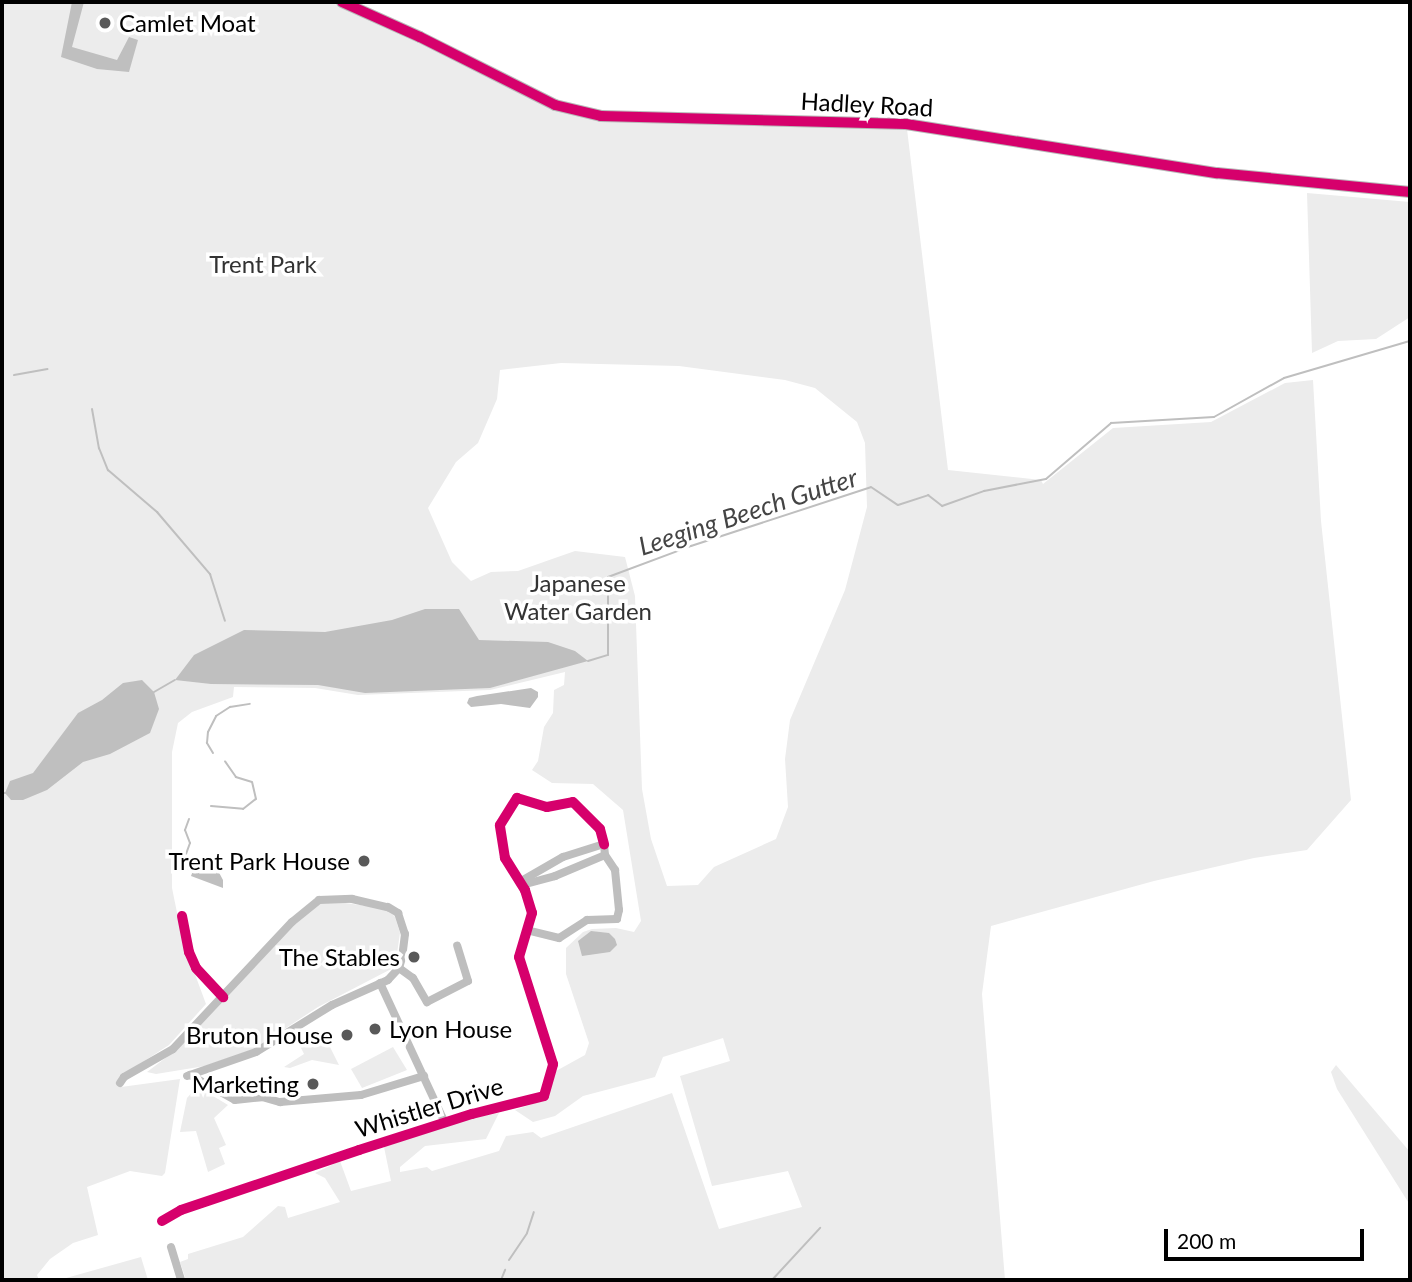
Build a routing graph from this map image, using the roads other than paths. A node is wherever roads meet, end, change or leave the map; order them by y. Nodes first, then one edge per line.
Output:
1 (342, 2) edge
2 (1410, 192) edge
3 (604, 844) junction
4 (605, 855) junction
5 (522, 885) junction
6 (182, 916) dead end
7 (528, 930) junction
8 (457, 946) dead end
9 (399, 968) junction
10 (380, 983) junction
11 (223, 997) junction
12 (425, 1076) junction
13 (120, 1083) dead end
14 (445, 1123) junction
15 (162, 1221) dead end
16 (171, 1247) dead end
17 (181, 1280) edge

1 - 2 street, Hadley Road
3 - 4 street
3 - 5 street
3 - 5 street
4 - 5 street
4 - 7 street
5 - 7 street
6 - 11 street
7 - 14 street, Whistler Drive
8 - 9 street
9 - 10 street
9 - 11 street
10 - 12 street
10 - 12 street
11 - 13 street
12 - 14 street
14 - 15 street, Whistler Drive
16 - 17 street

